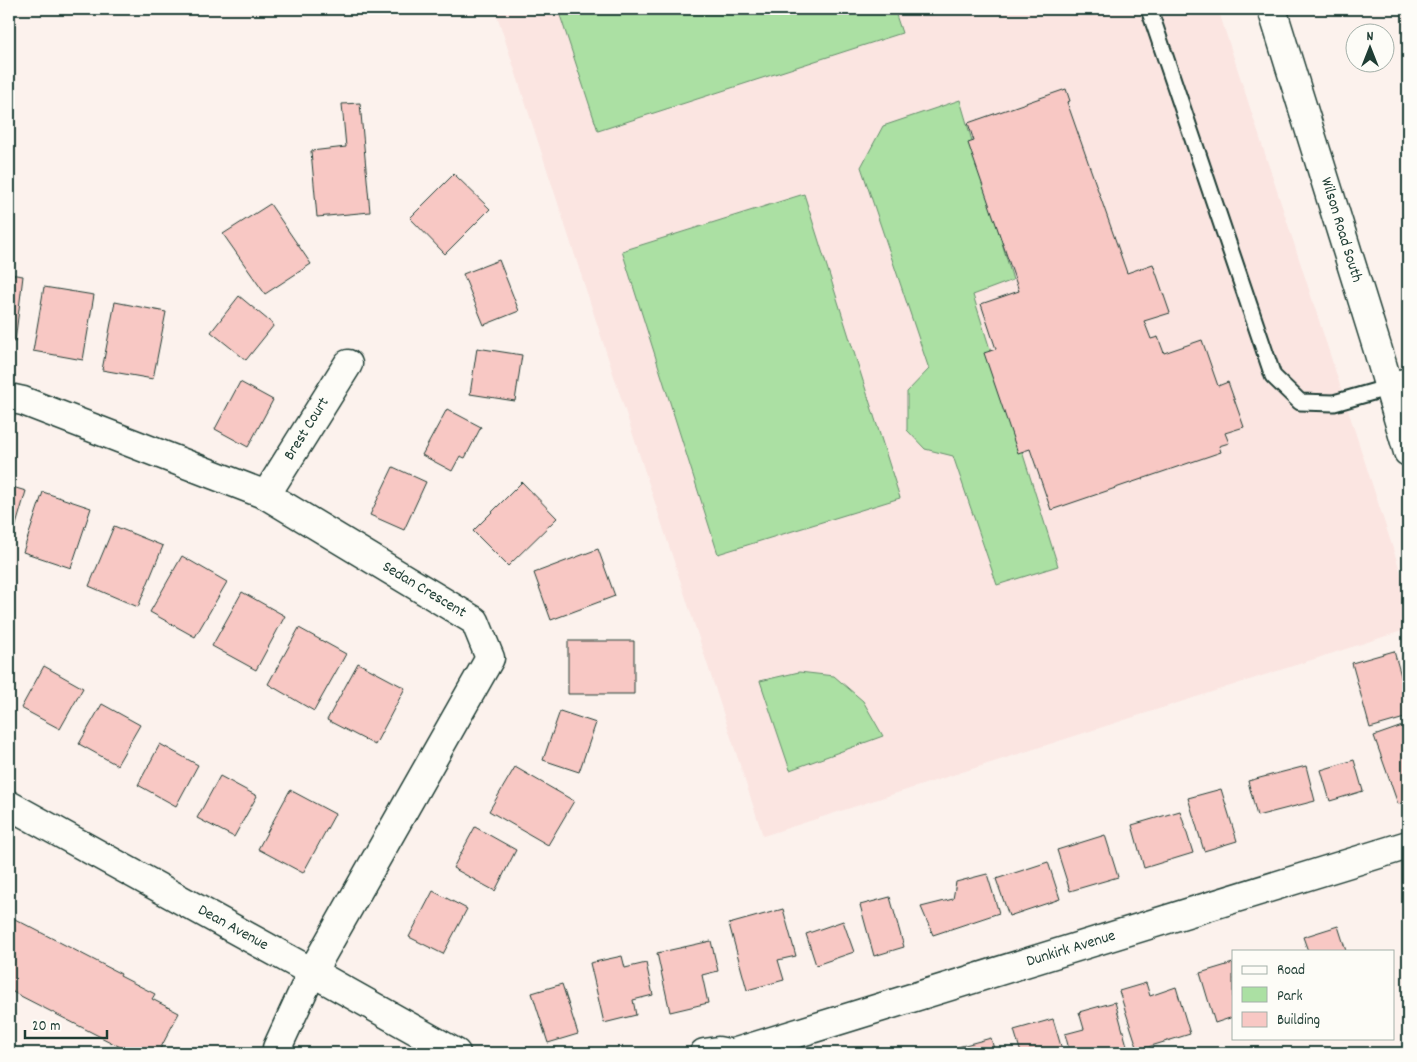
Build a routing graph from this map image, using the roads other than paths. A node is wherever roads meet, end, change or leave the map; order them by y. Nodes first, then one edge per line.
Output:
1 (1149, 9) edge
2 (1272, 9) edge
3 (348, 364) dead end
4 (1399, 385) edge
5 (9, 398) edge
6 (1408, 452) edge
7 (266, 495) junction
8 (9, 805) edge
9 (1408, 845) edge
10 (312, 972) junction
11 (277, 1053) edge
12 (456, 1053) edge
13 (704, 1053) edge
14 (728, 1053) edge
15 (733, 1053) edge

1 - 4 lane
2 - 4 street, Wilson Road South
3 - 7 street, Brest Court
4 - 6 street, Wilson Road South
5 - 7 street, Sedan Crescent
7 - 10 street, Sedan Crescent
8 - 10 street, Dean Avenue
9 - 15 street, Dunkirk Avenue
10 - 11 street
10 - 12 street, Dean Avenue
13 - 14 street

